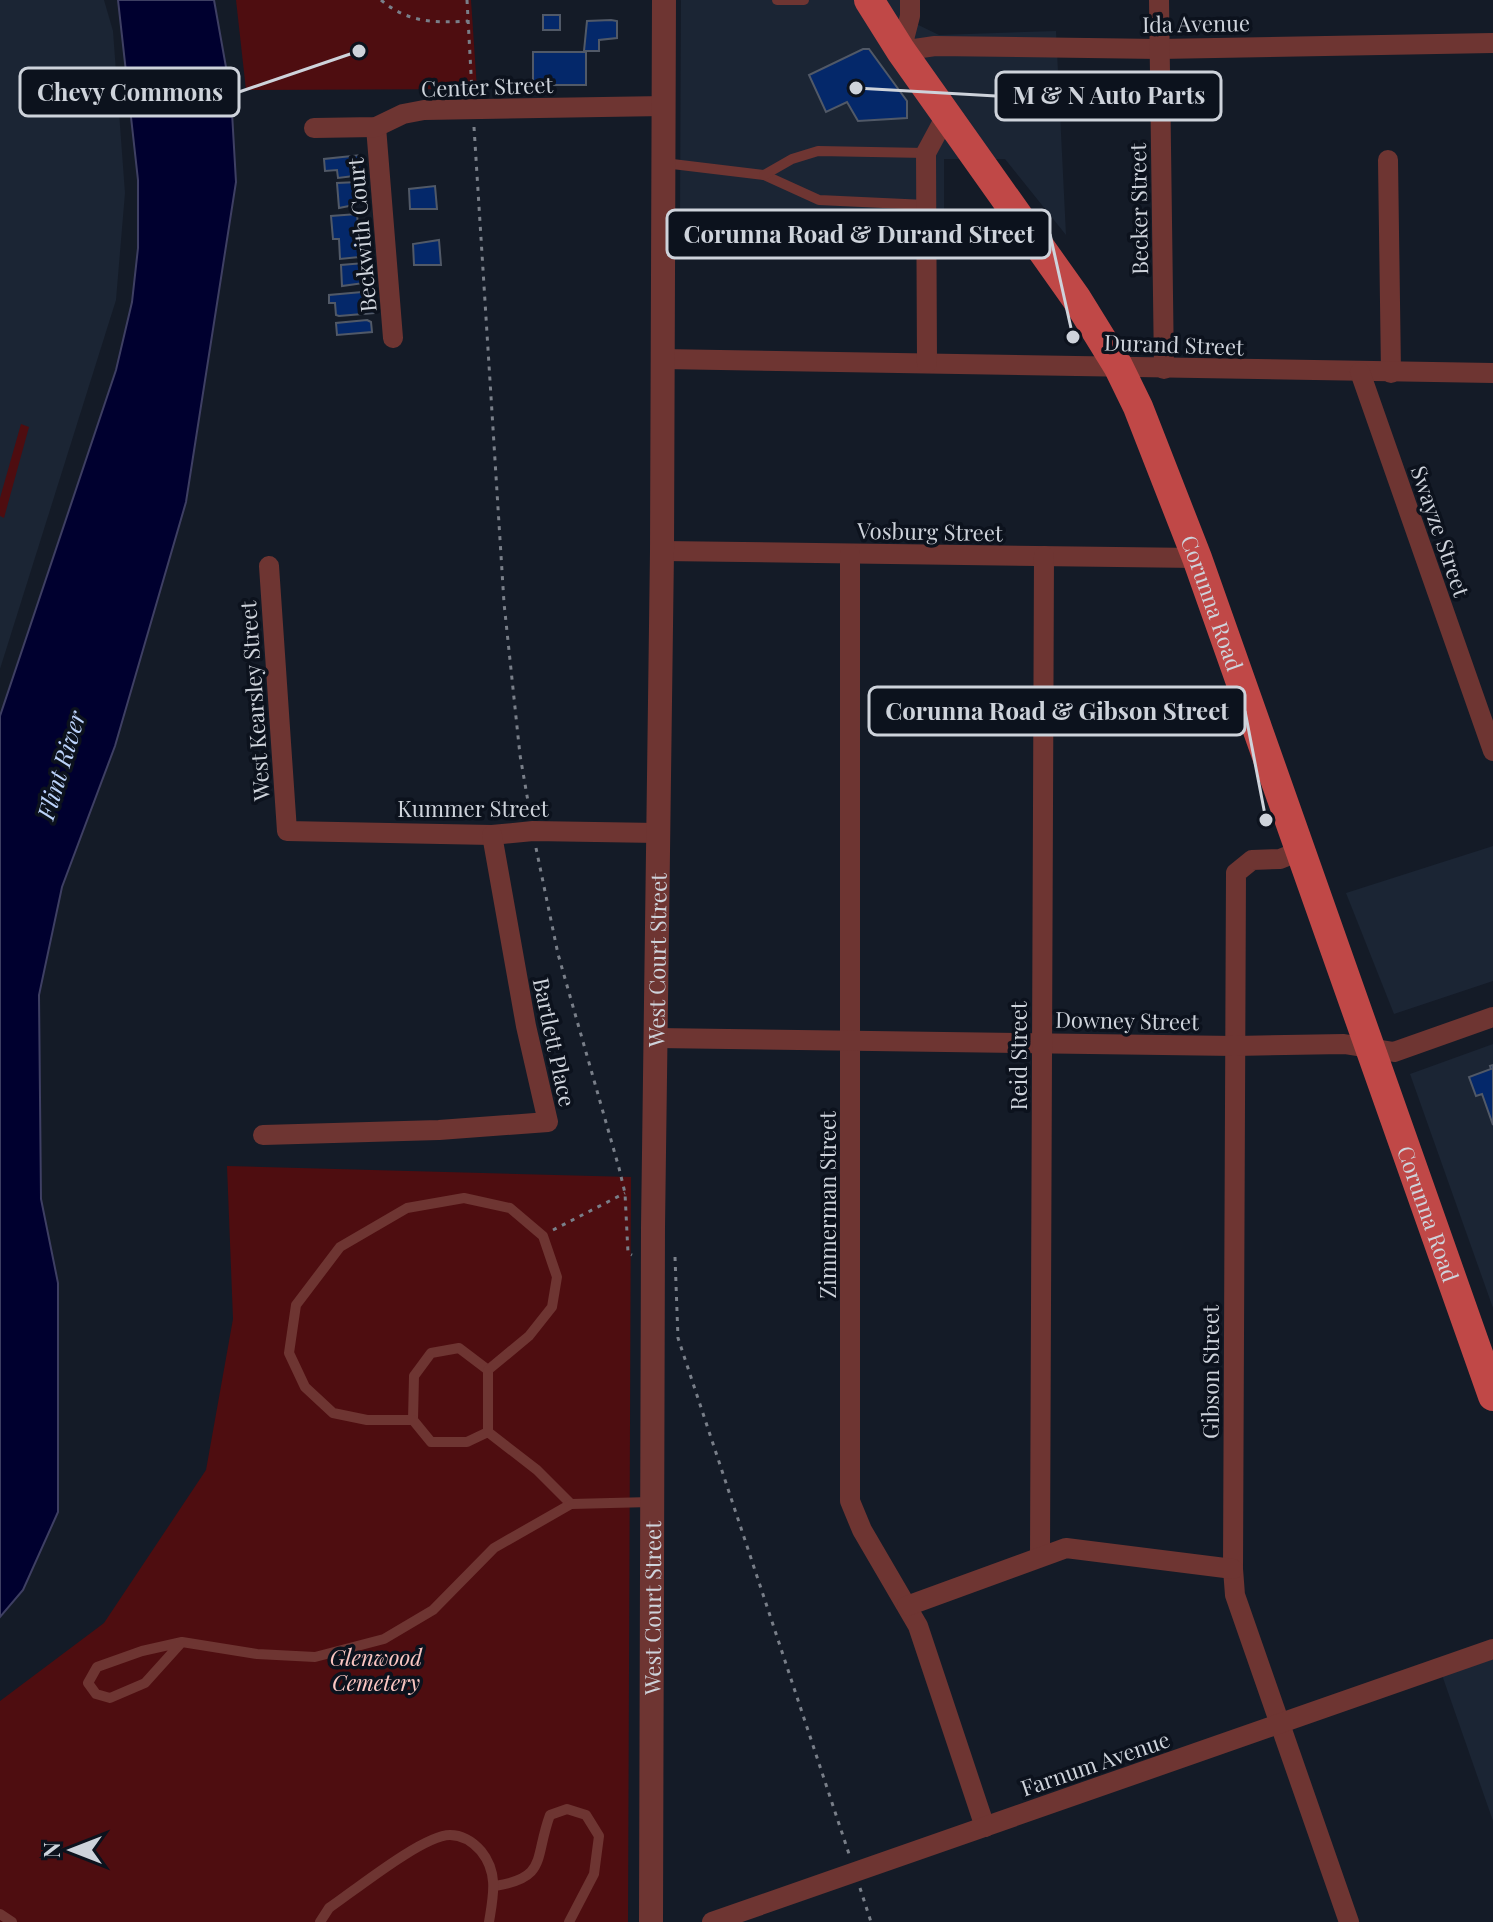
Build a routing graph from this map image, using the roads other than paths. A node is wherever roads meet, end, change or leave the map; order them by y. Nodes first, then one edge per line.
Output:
1 (664, 0) edge
2 (777, 0) edge
3 (804, 0) edge
4 (869, 0) edge
5 (910, 0) edge
6 (1159, 0) edge
7 (1493, 43) edge
8 (1159, 49) junction
9 (901, 51) junction
10 (665, 106) junction
11 (947, 114) junction
12 (376, 127) junction
13 (314, 128) dead end
14 (926, 153) junction
15 (1388, 160) dead end
16 (664, 163) junction
17 (764, 175) junction
18 (926, 205) junction
19 (393, 338) dead end
20 (662, 359) junction
21 (927, 363) junction
22 (1118, 366) junction
23 (1164, 369) junction
24 (1360, 372) junction
25 (1391, 373) junction
26 (1493, 373) edge
27 (662, 551) junction
28 (850, 554) junction
29 (1044, 556) junction
30 (1197, 558) junction
31 (269, 566) dead end
32 (1493, 751) edge
33 (287, 831) joint
34 (658, 833) junction
35 (492, 835) junction
36 (1300, 851) junction
37 (1493, 1017) edge
38 (657, 1038) junction
39 (852, 1041) junction
40 (1043, 1043) junction
41 (1235, 1046) junction
42 (1370, 1048) junction
43 (263, 1135) dead end
44 (488, 1370) junction
45 (1493, 1396) edge
46 (413, 1420) junction
47 (488, 1432) junction
48 (653, 1502) junction
49 (571, 1504) junction
50 (1040, 1556) junction
51 (1233, 1569) junction
52 (907, 1606) junction
53 (182, 1642) junction
54 (1493, 1649) edge
55 (1279, 1723) junction
56 (985, 1827) junction
57 (495, 1886) junction
58 (0, 1914) edge
59 (723, 1920) edge
60 (12, 1922) edge
61 (320, 1922) edge
62 (489, 1922) edge
63 (569, 1922) edge
64 (651, 1922) edge
65 (1349, 1922) edge

1 - 10 street, West Court Street
2 - 3 lane
4 - 9 main road, Corunna Road
5 - 9 street
6 - 8 street, Becker Street
7 - 8 street, Ida Avenue
8 - 9 street, Ida Avenue
8 - 23 street, Becker Street
9 - 11 main road, Corunna Road
10 - 12 street, Center Street
10 - 16 street, West Court Street
11 - 14 street
11 - 22 main road, Corunna Road
12 - 13 street, Center Street
12 - 19 street, Beckwith Court
14 - 17 lane
14 - 18 street
15 - 25 street
16 - 17 lane
16 - 20 street, West Court Street
17 - 18 lane
18 - 21 street
20 - 21 street, Durand Street
20 - 27 street, West Court Street
21 - 22 street, Durand Street
22 - 23 street, Durand Street
22 - 30 main road, Corunna Road
23 - 24 street, Durand Street
24 - 25 street, Durand Street
24 - 32 street, Swayze Street
25 - 26 street, Durand Street
27 - 28 street, Vosburg Street
27 - 34 street, West Court Street
28 - 29 street, Vosburg Street
28 - 39 street, Zimmerman Street
29 - 30 street, Vosburg Street
29 - 40 street, Reid Street
30 - 36 main road, Corunna Road
31 - 33 street, West Kearsley Street
33 - 35 street, Kummer Street
34 - 35 street, Kummer Street
34 - 38 street, West Court Street
35 - 43 street, Bartlett Place
36 - 41 street, Gibson Street
36 - 42 main road, Corunna Road
37 - 42 street, Downey Street
38 - 39 street, Downey Street
38 - 48 street, West Court Street
39 - 40 street, Downey Street
39 - 52 street, Zimmerman Street
40 - 41 street, Downey Street
40 - 50 street, Reid Street
41 - 42 street, Downey Street
41 - 51 street, Gibson Street
42 - 45 main road, Corunna Road
44 - 46 lane
44 - 46 lane
44 - 47 lane
46 - 47 lane
47 - 49 lane
48 - 49 lane
48 - 64 street, West Court Street
49 - 53 lane
50 - 51 street
50 - 52 street
51 - 55 street, Gibson Street
52 - 56 street, Zimmerman Street
53 - 53 lane
54 - 55 street, Farnum Avenue
55 - 56 street, Farnum Avenue
55 - 65 street, Gibson Street
56 - 59 street, Farnum Avenue
57 - 61 lane
57 - 62 lane
57 - 63 lane
58 - 60 lane

